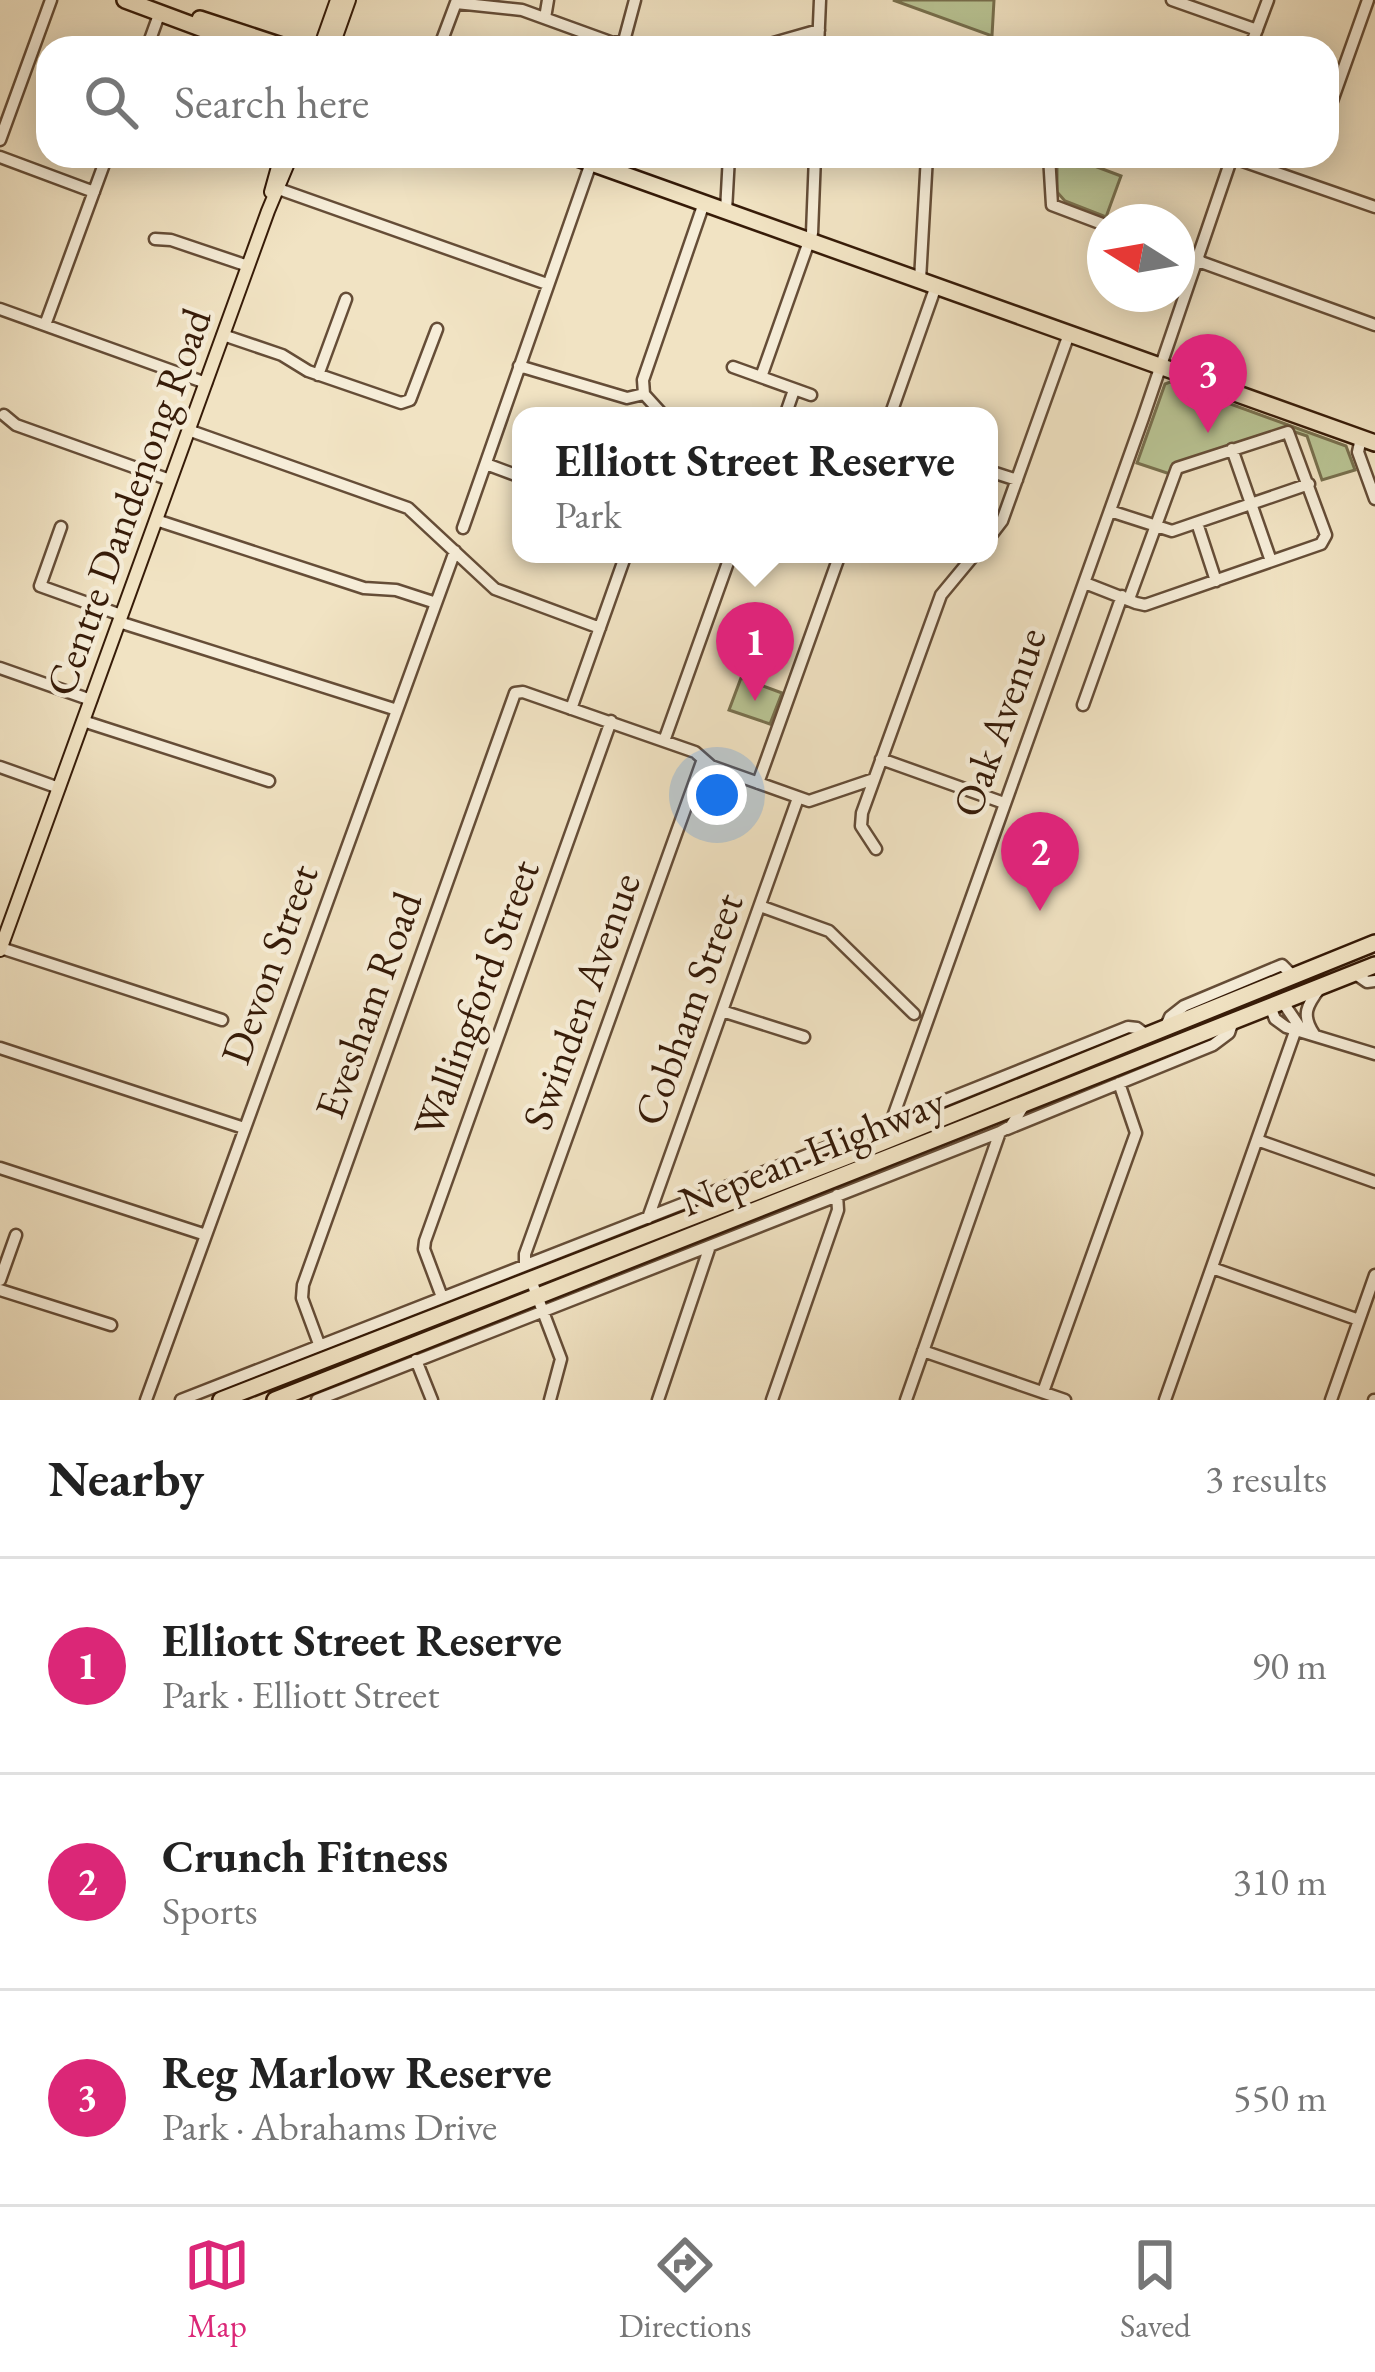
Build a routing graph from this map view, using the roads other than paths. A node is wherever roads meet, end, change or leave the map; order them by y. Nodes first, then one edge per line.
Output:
1 (51, 0) edge
2 (125, 0) edge
3 (337, 0) edge
4 (350, 0) edge
5 (548, 0) edge
6 (635, 0) edge
7 (820, 0) edge
8 (1172, 0) edge
9 (1268, 0) edge
10 (1367, 0) edge
11 (456, 2) edge
12 (160, 12) junction
13 (545, 18) junction
14 (819, 30) junction
15 (1257, 30) junction
16 (38, 36) edge
17 (151, 36) edge
18 (218, 36) edge
19 (251, 36) edge
20 (324, 36) edge
21 (336, 36) edge
22 (443, 36) edge
23 (595, 36) edge
24 (629, 36) edge
25 (798, 36) edge
26 (819, 36) edge
27 (1255, 36) edge
28 (36, 41) edge
29 (1339, 81) edge
30 (0, 140) edge
31 (0, 157) edge
32 (103, 168) edge
33 (282, 168) edge
34 (589, 168) edge
35 (605, 168) edge
36 (728, 168) edge
37 (814, 168) edge
38 (927, 168) edge
39 (1049, 168) edge
40 (1227, 168) edge
41 (1262, 168) edge
42 (276, 188) junction
43 (94, 191) junction
44 (704, 203) junction
45 (1375, 207) edge
46 (726, 211) junction
47 (1087, 218) edge
48 (154, 239) dead end
49 (810, 241) junction
50 (1195, 259) edge
51 (1199, 261) junction
52 (248, 266) junction
53 (928, 283) junction
54 (547, 284) junction
55 (346, 298) dead end
56 (0, 309) edge
57 (45, 325) junction
58 (1375, 325) edge
59 (436, 329) dead end
60 (1069, 334) junction
61 (223, 335) junction
62 (519, 366) junction
63 (733, 367) dead end
64 (1160, 367) junction
65 (318, 375) junction
66 (761, 377) junction
67 (206, 383) junction
68 (794, 390) junction
69 (644, 394) junction
70 (812, 395) dead end
71 (656, 407) edge
72 (787, 407) edge
73 (893, 407) edge
74 (4, 415) dead end
75 (188, 430) junction
76 (1353, 435) junction
77 (1373, 438) edge
78 (1232, 449) junction
79 (486, 464) junction
80 (998, 473) edge
81 (512, 474) edge
82 (170, 480) junction
83 (1017, 480) junction
84 (1309, 484) junction
85 (1375, 499) edge
86 (1252, 504) junction
87 (1110, 511) junction
88 (156, 520) junction
89 (1197, 523) junction
90 (998, 526) edge
91 (61, 527) dead end
92 (1154, 527) junction
93 (463, 528) dead end
94 (455, 551) junction
95 (1271, 561) junction
96 (623, 563) edge
97 (728, 563) edge
98 (837, 563) edge
99 (968, 563) edge
100 (1216, 580) junction
101 (1085, 583) junction
102 (1125, 598) junction
103 (436, 603) junction
104 (120, 618) junction
105 (600, 628) junction
106 (0, 668) edge
107 (91, 700) junction
108 (1083, 705) dead end
109 (571, 709) junction
110 (397, 710) junction
111 (83, 721) junction
112 (610, 721) junction
113 (664, 741) junction
114 (703, 759) junction
115 (881, 759) junction
116 (0, 767) edge
117 (874, 779) junction
118 (269, 781) dead end
119 (758, 783) junction
120 (59, 788) junction
121 (798, 798) junction
122 (1004, 803) junction
123 (876, 849) dead end
124 (760, 906) junction
125 (4, 929) edge
126 (1375, 943) edge
127 (0, 949) edge
128 (1350, 953) junction
129 (1375, 965) edge
130 (1355, 973) junction
131 (1293, 976) junction
132 (1375, 981) edge
133 (1322, 986) junction
134 (1266, 987) junction
135 (1276, 1004) junction
136 (722, 1011) junction
137 (914, 1014) dead end
138 (222, 1020) dead end
139 (1233, 1022) junction
140 (1165, 1030) junction
141 (1304, 1030) junction
142 (1148, 1036) junction
143 (804, 1037) dead end
144 (0, 1048) edge
145 (1375, 1054) edge
146 (1125, 1055) junction
147 (1034, 1064) junction
148 (1119, 1083) junction
149 (1021, 1087) junction
150 (898, 1099) junction
151 (1024, 1105) junction
152 (244, 1128) junction
153 (916, 1129) junction
154 (1003, 1130) junction
155 (958, 1132) junction
156 (980, 1140) junction
157 (1257, 1140) junction
158 (873, 1144) junction
159 (993, 1152) junction
160 (851, 1155) junction
161 (0, 1168) edge
162 (858, 1172) junction
163 (1375, 1182) edge
164 (837, 1195) junction
165 (648, 1218) junction
166 (206, 1234) junction
167 (16, 1235) dead end
168 (634, 1240) junction
169 (710, 1246) junction
170 (1212, 1268) junction
171 (512, 1270) junction
172 (1375, 1274) edge
173 (0, 1280) edge
174 (533, 1284) junction
175 (0, 1290) edge
176 (442, 1297) junction
177 (486, 1298) junction
178 (1359, 1320) junction
179 (111, 1325) dead end
180 (320, 1344) junction
181 (923, 1352) junction
182 (416, 1360) junction
183 (1034, 1394) edge
184 (304, 1395) edge
185 (146, 1400) edge
186 (181, 1400) edge
187 (221, 1400) edge
188 (275, 1400) edge
189 (317, 1400) edge
190 (432, 1400) edge
191 (550, 1400) edge
192 (658, 1400) edge
193 (772, 1400) edge
194 (906, 1400) edge
195 (1065, 1400) edge
196 (1165, 1400) edge
197 (1331, 1400) edge

1 - 16 street
2 - 12 highway
3 - 20 main road
4 - 21 main road
5 - 13 street
6 - 24 street
7 - 14 street
8 - 15 street
9 - 15 street
10 - 29 street
11 - 13 street
11 - 22 street
12 - 17 street
12 - 18 highway
12 - 19 highway
13 - 23 street
14 - 25 street
14 - 26 street
15 - 27 street
28 - 30 street
31 - 43 street
32 - 43 street
33 - 42 main road, Centre Dandenong Road
34 - 54 street
35 - 44 highway
36 - 46 street
37 - 49 street
38 - 53 street
39 - 47 street
40 - 51 street, Oak Avenue
41 - 45 street
42 - 52 main road, Centre Dandenong Road
42 - 54 street
43 - 57 street
44 - 46 highway
44 - 69 street
46 - 49 highway
48 - 52 street
49 - 53 highway
49 - 66 street
50 - 51 street
51 - 58 street
51 - 64 street, Oak Avenue
52 - 61 main road, Centre Dandenong Road
53 - 60 highway
53 - 73 street
54 - 62 street
55 - 65 street
56 - 57 street
57 - 67 street
59 - 65 street
60 - 64 highway
60 - 83 street
61 - 65 street
61 - 67 main road, Centre Dandenong Road
62 - 69 street
62 - 79 street
63 - 66 street
64 - 76 highway
64 - 87 street, Oak Avenue
66 - 68 street
67 - 75 main road, Centre Dandenong Road
68 - 70 street
68 - 72 street
69 - 71 street
74 - 82 street
75 - 82 main road, Centre Dandenong Road
75 - 94 street
76 - 77 highway
76 - 85 street
78 - 84 street
78 - 86 street
78 - 92 street
79 - 81 street
79 - 93 street
80 - 83 street
82 - 88 main road, Centre Dandenong Road
83 - 90 street
84 - 86 street
84 - 95 street
86 - 89 street
86 - 95 street
87 - 92 street
87 - 101 street, Oak Avenue
88 - 103 street
88 - 104 main road, Centre Dandenong Road
89 - 92 street
89 - 100 street
91 - 104 street
92 - 102 street
94 - 103 street, Devon Street
94 - 105 street
95 - 100 street
96 - 105 street
97 - 113 street
98 - 119 street
99 - 115 street
100 - 102 street
101 - 102 street
101 - 122 street, Oak Avenue
102 - 108 street
103 - 110 street, Devon Street
104 - 107 main road, Centre Dandenong Road
104 - 110 street
105 - 109 street
106 - 107 street
107 - 111 main road, Centre Dandenong Road
109 - 112 street
109 - 180 street, Evesham Road
110 - 152 street, Devon Street
111 - 118 street
111 - 120 main road, Centre Dandenong Road
112 - 113 street
112 - 176 street, Wallingford Street
113 - 114 street
114 - 119 street
114 - 174 street, Swinden Avenue
115 - 117 street
115 - 122 street
116 - 120 street
117 - 121 street
117 - 123 street
119 - 121 street
120 - 125 main road, Centre Dandenong Road
121 - 124 street, Cobham Street
122 - 150 street, Oak Avenue
124 - 136 street, Cobham Street
124 - 137 street
125 - 127 main road, Centre Dandenong Road
126 - 128 highway, Nepean Highway
127 - 138 street
128 - 130 highway
128 - 131 highway, Nepean Highway
129 - 130 highway, Nepean Highway
130 - 132 street
130 - 133 highway, Nepean Highway
131 - 134 highway, Nepean Highway
131 - 140 street
133 - 135 highway, Nepean Highway
133 - 141 street
134 - 135 highway
134 - 140 highway, Nepean Highway
135 - 139 highway, Nepean Highway
135 - 141 street
136 - 143 street
136 - 165 street, Cobham Street
139 - 146 highway, Nepean Highway
139 - 148 street
140 - 142 highway, Nepean Highway
141 - 145 street
141 - 157 street
142 - 146 highway, Nepean Highway
142 - 147 street
144 - 152 street
146 - 149 highway, Nepean Highway
146 - 151 highway, Nepean Highway
147 - 149 street
147 - 153 street
148 - 154 street
148 - 183 street
149 - 153 highway, Nepean Highway
150 - 153 street
150 - 158 street, Oak Avenue
151 - 154 street
151 - 155 highway, Nepean Highway
152 - 166 street, Devon Street
153 - 158 highway, Nepean Highway
154 - 156 street
154 - 159 street
155 - 156 street
155 - 162 highway, Nepean Highway
156 - 159 street
156 - 164 street
157 - 163 street
157 - 170 street
158 - 160 highway, Nepean Highway
158 - 165 street
159 - 181 street
160 - 162 highway
160 - 168 highway, Nepean Highway
161 - 166 street
162 - 174 highway, Nepean Highway
164 - 169 street
164 - 193 street
165 - 168 street, Cobham Street
165 - 174 street
166 - 185 street, Devon Street
167 - 173 street
168 - 174 highway, Nepean Highway
169 - 174 street
169 - 192 street
170 - 178 street
170 - 196 street
171 - 174 street
171 - 176 street
171 - 177 street
172 - 178 street
174 - 177 highway, Nepean Highway
174 - 182 street
174 - 184 highway, Nepean Highway
174 - 191 street
175 - 179 street
176 - 180 street
177 - 187 highway, Nepean Highway
178 - 197 street
180 - 186 street
181 - 183 street
181 - 194 street
182 - 189 street
182 - 190 street
183 - 195 street
184 - 188 highway, Nepean Highway

